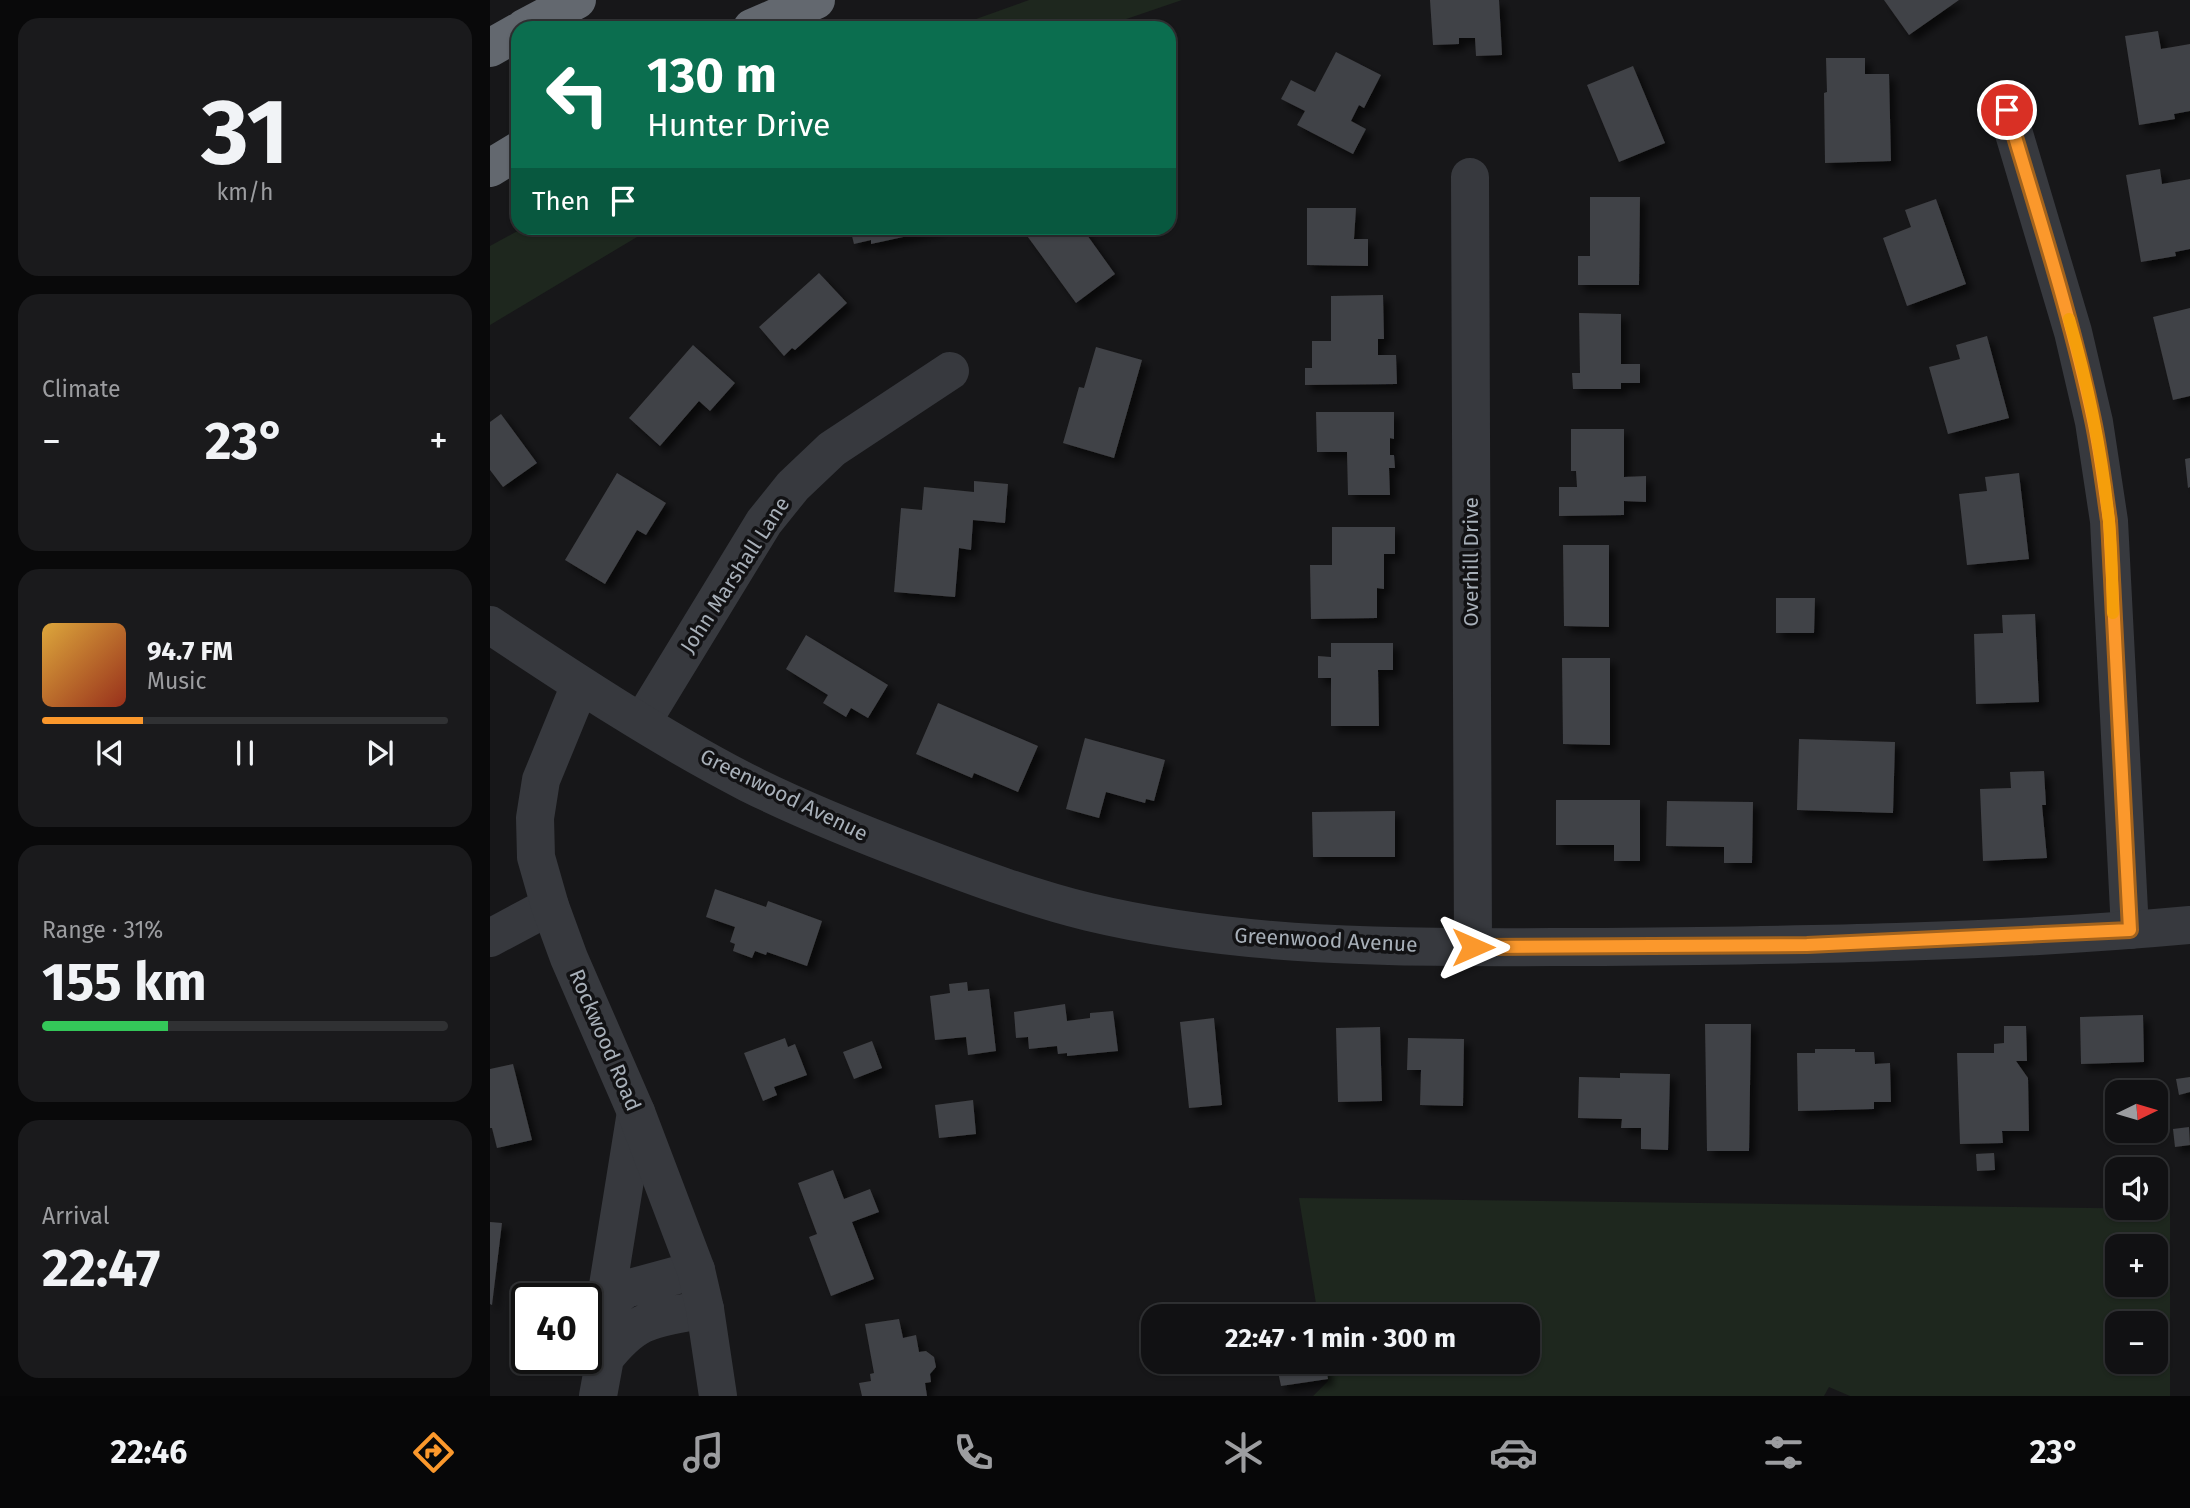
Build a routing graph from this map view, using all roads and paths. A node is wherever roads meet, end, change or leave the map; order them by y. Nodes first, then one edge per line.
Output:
1 (577, 0) edge
2 (816, 0) edge
3 (537, 21) edge
4 (768, 21) edge
5 (511, 36) edge
6 (490, 48) edge
7 (2007, 110) dead end
8 (511, 155) edge
9 (490, 168) edge
10 (1470, 177) dead end
11 (950, 371) dead end
12 (490, 625) edge
13 (580, 685) junction
14 (642, 722) junction
15 (550, 906) junction
16 (2190, 925) edge
17 (2130, 930) junction
18 (490, 938) edge
19 (1473, 947) junction
20 (636, 1112) junction
21 (696, 1270) junction
22 (605, 1304) junction
23 (705, 1309) junction
24 (605, 1358) junction
25 (598, 1396) edge
26 (718, 1396) edge

1 - 3 highway
2 - 4 highway
5 - 6 highway
7 - 17 street
8 - 9 highway
10 - 19 street, Overhill Drive
11 - 14 street, John Marshall Lane
12 - 13 street, Greenwood Avenue
13 - 14 street, Greenwood Avenue
13 - 15 street, Rockwood Road
14 - 19 street, Greenwood Avenue
15 - 18 street
15 - 20 street, Rockwood Road
16 - 17 street, Greenwood Avenue
17 - 19 street, Greenwood Avenue
20 - 21 street, Rockwood Road
20 - 22 street
21 - 22 street
21 - 23 street, Rockwood Road
22 - 24 street
23 - 24 street
23 - 26 street, Rockwood Road
24 - 25 street

